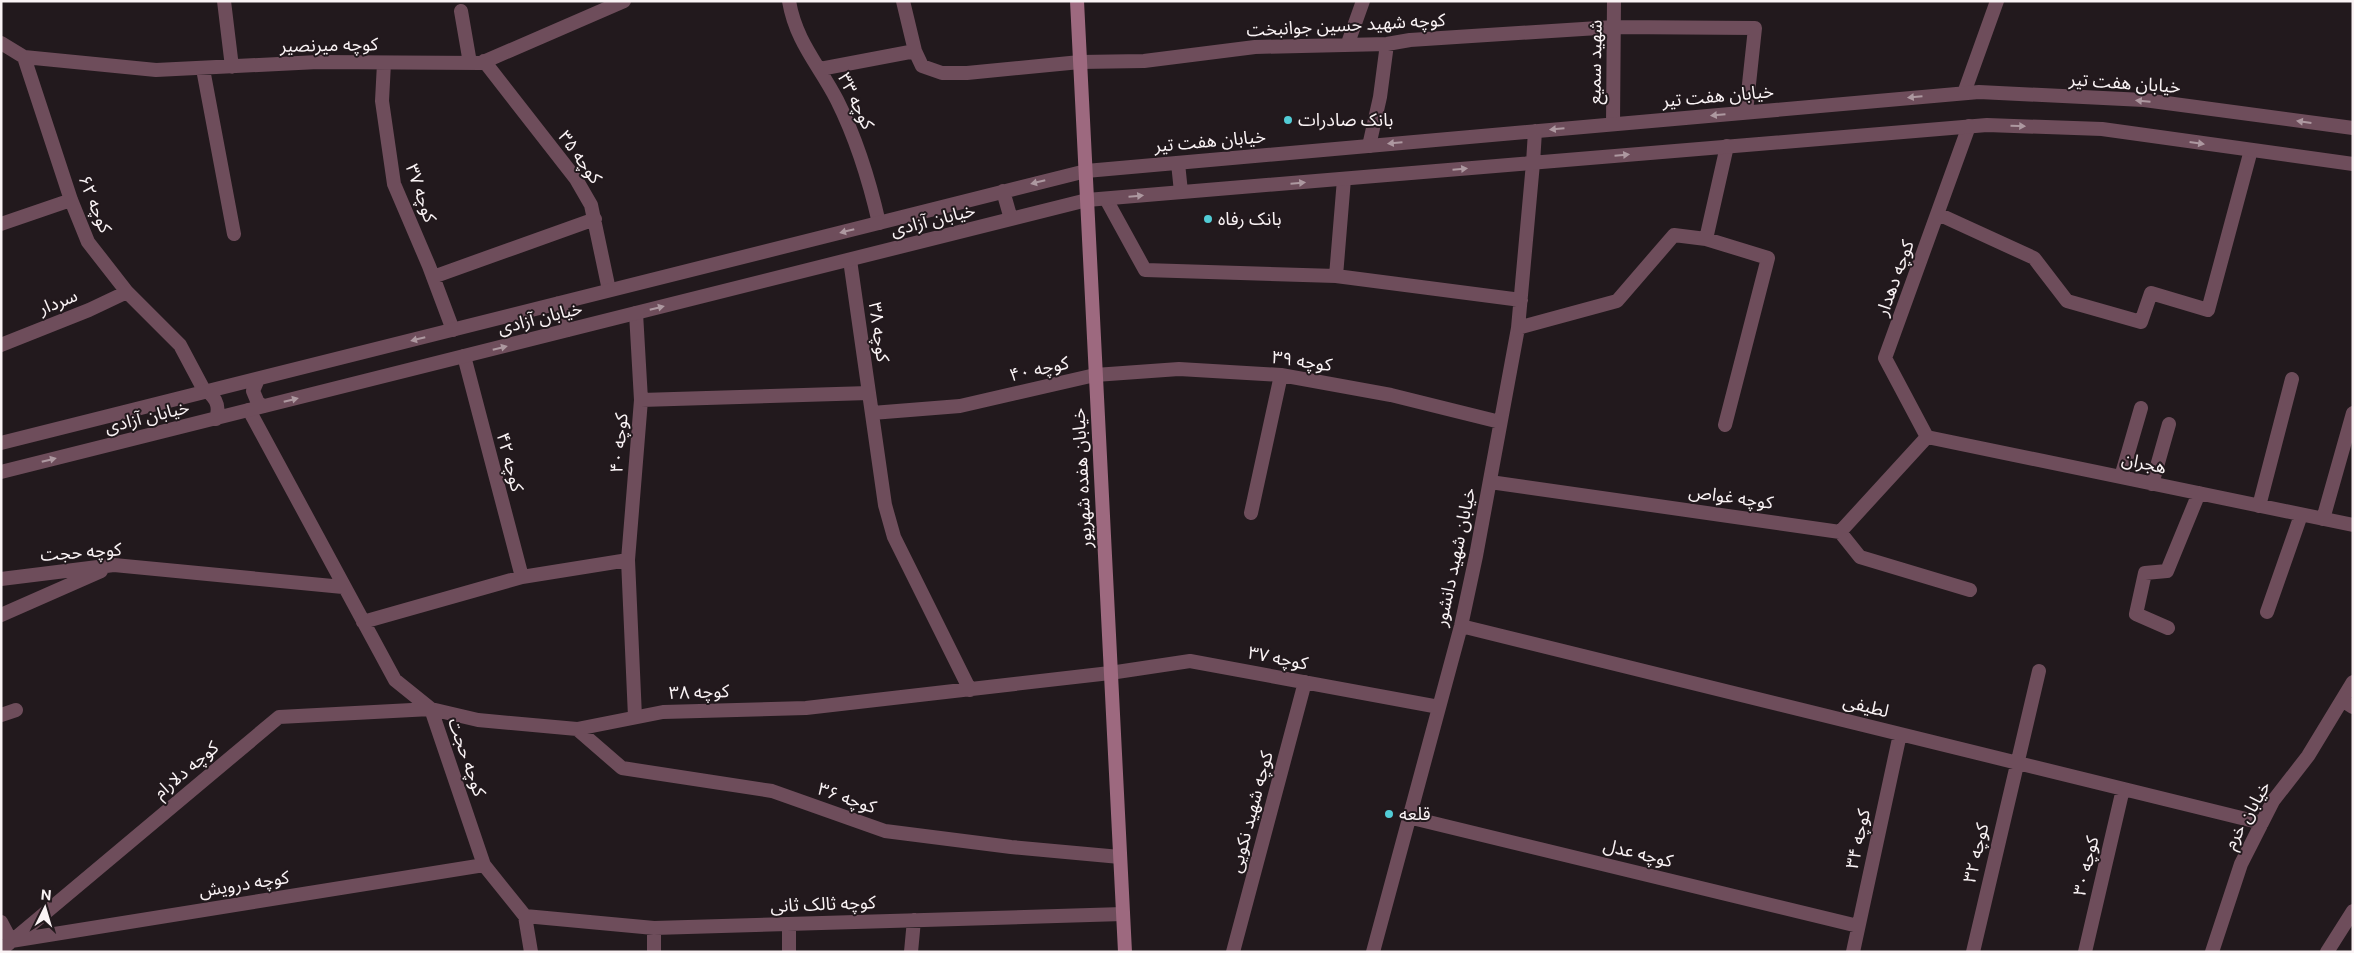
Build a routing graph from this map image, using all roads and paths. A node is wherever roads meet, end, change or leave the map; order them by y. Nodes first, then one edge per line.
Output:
1 (224, 1) edge
2 (624, 1) edge
3 (789, 1) edge
4 (904, 1) edge
5 (1078, 1) edge
6 (1363, 1) edge
7 (1614, 1) edge
8 (1997, 1) edge
9 (596, 7) edge
10 (461, 11) dead end
11 (1614, 28) junction
12 (1, 43) edge
13 (1348, 43) junction
14 (1387, 44) junction
15 (915, 51) junction
16 (24, 57) junction
17 (484, 61) junction
18 (470, 62) junction
19 (1080, 62) junction
20 (384, 63) junction
21 (232, 67) junction
22 (202, 69) junction
23 (820, 69) junction
24 (1964, 93) junction
25 (1746, 112) junction
26 (1613, 124) junction
27 (1969, 126) junction
28 (2353, 128) edge
29 (1535, 131) junction
30 (1369, 146) junction
31 (1727, 146) junction
32 (2251, 150) junction
33 (1178, 162) junction
34 (1534, 163) junction
35 (2353, 164) edge
36 (1086, 170) junction
37 (1344, 179) junction
38 (1003, 192) junction
39 (1180, 192) junction
40 (1106, 199) junction
41 (71, 200) junction
42 (1087, 200) junction
43 (1938, 214) junction
44 (594, 219) junction
45 (1010, 220) junction
46 (879, 222) junction
47 (1, 224) edge
48 (234, 234) dead end
49 (1706, 239) junction
50 (850, 260) junction
51 (433, 276) junction
52 (1336, 276) junction
53 (609, 290) junction
54 (128, 292) junction
55 (1522, 300) junction
56 (559, 303) junction
57 (636, 313) junction
58 (1518, 328) junction
59 (452, 330) junction
60 (568, 330) junction
61 (1, 345) edge
62 (464, 356) junction
63 (1281, 375) junction
64 (1095, 376) junction
65 (258, 379) junction
66 (2292, 379) dead end
67 (206, 392) junction
68 (869, 393) junction
69 (641, 400) junction
70 (264, 406) junction
71 (2141, 408) dead end
72 (249, 410) junction
73 (872, 413) junction
74 (2353, 413) edge
75 (216, 419) junction
76 (1500, 422) junction
77 (2168, 424) dead end
78 (1725, 425) dead end
79 (1927, 437) junction
80 (1, 443) edge
81 (1, 472) edge
82 (2121, 477) junction
83 (1490, 482) junction
84 (2152, 484) junction
85 (2199, 494) junction
86 (2259, 506) junction
87 (1252, 513) dead end
88 (2301, 514) junction
89 (2323, 519) junction
90 (2353, 525) edge
91 (1840, 532) junction
92 (628, 560) junction
93 (114, 565) junction
94 (522, 577) junction
95 (1, 579) edge
96 (343, 587) junction
97 (1970, 590) dead end
98 (2267, 612) dead end
99 (1, 615) edge
100 (363, 622) junction
101 (1461, 626) junction
102 (2168, 628) dead end
103 (2039, 670) dead end
104 (1110, 673) junction
105 (1305, 682) junction
106 (2353, 682) edge
107 (970, 690) junction
108 (2347, 703) edge
109 (1439, 707) junction
110 (431, 709) junction
111 (16, 710) dead end
112 (1, 715) edge
113 (635, 717) junction
114 (577, 729) junction
115 (1900, 734) junction
116 (2017, 763) junction
117 (2123, 789) junction
118 (1408, 817) junction
119 (2262, 823) junction
120 (1120, 858) junction
121 (484, 865) junction
122 (2353, 911) edge
123 (1123, 914) junction
124 (525, 916) junction
125 (914, 920) junction
126 (1, 922) edge
127 (789, 924) junction
128 (1858, 926) junction
129 (654, 928) junction
130 (6, 945) edge
131 (2328, 951) edge
132 (531, 952) edge
133 (654, 952) edge
134 (789, 952) edge
135 (912, 952) edge
136 (1125, 952) edge
137 (1233, 952) edge
138 (1373, 952) edge
139 (1853, 952) edge
140 (1973, 952) edge
141 (2085, 952) edge
142 (2212, 952) edge

1 - 21 street
2 - 9 street, کوچه میرنصیر
3 - 23 street, کوچه ۳۳
4 - 15 street
5 - 19 main road, خیابان هفده شهریور
6 - 13 street
7 - 11 street, شهید سمیع
8 - 24 street
9 - 17 street, کوچه میرنصیر
10 - 18 street
11 - 14 street, کوچه شهید حسین جوانبخت
11 - 25 street, کوچه شهید حسین جوانبخت
11 - 26 street, شهید سمیع
12 - 16 street
13 - 14 street, کوچه شهید حسین جوانبخت
13 - 19 street, کوچه شهید حسین جوانبخت
14 - 30 street
15 - 19 street, کوچه شهید حسین جوانبخت
15 - 23 street
16 - 22 street, کوچه میرنصیر
16 - 41 street, کوچه ۶۲
17 - 18 street, کوچه میرنصیر
17 - 44 street, کوچه ۳۵
18 - 20 street, کوچه میرنصیر
19 - 36 main road, خیابان هفده شهریور
20 - 21 street, کوچه میرنصیر
20 - 51 street, کوچه ۳۷
21 - 22 street, کوچه میرنصیر
22 - 48 street
23 - 46 street, کوچه ۳۳
24 -> 25 street, خیابان هفت تیر
28 -> 24 street, خیابان هفت تیر
25 -> 26 street, خیابان هفت تیر
26 -> 29 street, خیابان هفت تیر
27 - 31 street
27 -> 32 street
27 - 43 street, کوچه دهدار
29 -> 30 street, خیابان هفت تیر
29 - 34 street, خیابان شهید دانشور
30 - 33 street, خیابان هفت تیر
34 -> 31 street
31 - 49 street
32 - 35 street
32 - 43 street
33 - 36 street, خیابان هفت تیر
33 - 39 street
37 -> 34 street
34 - 55 street, خیابان شهید دانشور
36 -> 38 street, خیابان آزادی
36 - 42 main road, خیابان هفده شهریور
39 -> 37 street
37 - 52 street
38 - 45 street
38 - 46 street, خیابان آزادی
40 -> 39 street
40 - 42 street
40 - 52 street
41 - 47 street
41 - 54 street, کوچه ۶۲
42 - 45 street, خیابان آزادی
42 - 64 main road, خیابان هفده شهریور
43 - 79 street, کوچه دهدار
44 - 51 street
44 - 53 street, کوچه ۳۵
45 - 50 street, خیابان آزادی
46 -> 53 street, خیابان آزادی
49 - 58 street
49 - 78 street
57 -> 50 street, خیابان آزادی
50 - 68 street, کوچه ۳۸
51 - 59 street, کوچه ۳۷
52 - 55 street
53 - 56 street, خیابان آزادی
54 - 61 street, سردار
54 - 67 street, کوچه ۶۲
55 - 58 street, خیابان شهید دانشور
56 - 59 street, خیابان آزادی
56 - 60 street
57 - 60 street, خیابان آزادی
57 - 69 street
58 - 76 street, خیابان شهید دانشور
59 -> 65 street, خیابان آزادی
62 -> 60 street, خیابان آزادی
70 -> 62 street, خیابان آزادی
62 - 94 street, کوچه ۴۲
63 - 64 street, کوچه ۳۹
63 - 76 street, کوچه ۳۹
63 - 87 street
64 - 73 street, کوچه ۴۰
64 - 104 main road, خیابان هفده شهریور
65 - 67 street, خیابان آزادی
65 - 70 street
66 - 86 street
67 - 75 street, کوچه ۶۲
67 - 80 street, خیابان آزادی
68 - 69 street, کوچه ۴۰
68 - 73 street, کوچه ۳۸
69 - 92 street, کوچه ۴۰
70 - 72 street, خیابان آزادی
71 - 82 street
72 - 75 street, خیابان آزادی
72 - 96 street, کوچه حجت
73 - 107 street, کوچه ۳۸
74 - 89 street
81 -> 75 street, خیابان آزادی
76 - 83 street, خیابان شهید دانشور
77 - 84 street
79 - 82 street, هجران
79 - 91 street
82 - 84 street, هجران
83 - 91 street, کوچه غواص
83 - 101 street, خیابان شهید دانشور
84 - 85 street, هجران
85 - 86 street, هجران
85 - 102 street
86 - 88 street, هجران
88 - 89 street, هجران
88 - 98 street
89 - 90 street, هجران
91 - 97 street
92 - 94 street
92 - 113 street, کوچه ۴۰
93 - 95 street, کوچه حجت
93 - 96 street, کوچه حجت
93 - 99 street
94 - 100 street
96 - 100 street, کوچه حجت
100 - 110 street, کوچه حجت
101 - 109 street, خیابان شهید دانشور
101 - 115 street, لطیفی
103 - 116 street, کوچه ۳۲
104 - 105 street, کوچه ۳۷
104 - 107 street, کوچه ۳۸
104 - 120 main road, خیابان هفده شهریور
105 - 109 street, کوچه ۳۷
105 - 137 street, کوچه شهید نکویی
106 - 108 street, خیابان خرم
107 - 113 street, کوچه ۳۸
108 - 119 street, خیابان خرم
109 - 118 street, خیابان شهید دانشور
110 - 114 street, کوچه ۳۸
110 - 121 street, کوچه حجت
110 - 130 street, کوچه دلارام
111 - 112 street
113 - 114 street, کوچه ۳۸
114 - 120 street, کوچه ۳۶
115 - 116 street, لطیفی
115 - 128 street, کوچه ۳۴
116 - 117 street, لطیفی
116 - 140 street, کوچه ۳۲
117 - 119 street, لطیفی
117 - 141 street, کوچه ۳۰
118 - 128 street, کوچه عدل
118 - 138 street, خیابان شهید دانشور
119 - 142 street, خیابان خرم
120 - 123 main road, خیابان هفده شهریور
121 - 124 street, کوچه حجت
121 - 130 street, کوچه درویش
122 - 131 street
123 - 125 street, کوچه ثالک ثانی
123 - 136 main road, خیابان هفده شهریور
124 - 129 street, کوچه ثالک ثانی
124 - 132 street, کوچه حجت
125 - 127 street, کوچه ثالک ثانی
125 - 135 street
126 - 130 street
127 - 129 street, کوچه ثالک ثانی
127 - 134 street
128 - 139 street, کوچه ۳۴
129 - 133 street

